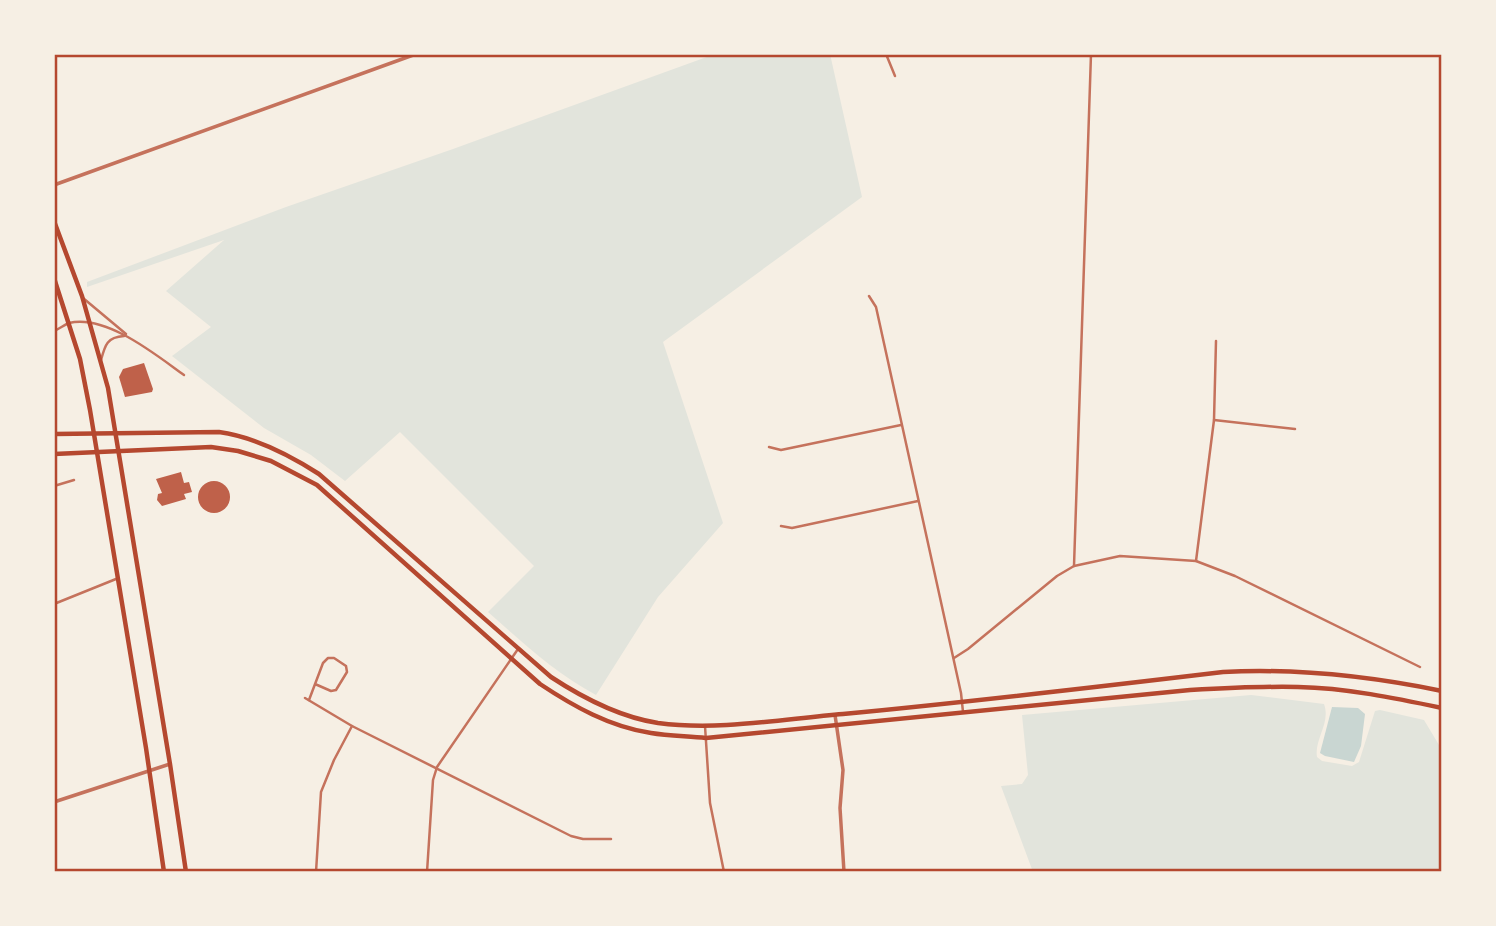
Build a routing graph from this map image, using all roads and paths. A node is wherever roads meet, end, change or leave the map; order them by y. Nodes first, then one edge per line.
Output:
1 (416, 54) edge
2 (886, 54) edge
3 (1091, 54) edge
4 (895, 76) dead end
5 (54, 185) edge
6 (54, 221) edge
7 (54, 278) edge
8 (82, 296) junction
9 (869, 296) dead end
10 (90, 322) junction
11 (69, 323) junction
12 (54, 331) edge
13 (128, 336) junction
14 (1216, 341) dead end
15 (101, 360) junction
16 (184, 375) dead end
17 (1214, 420) junction
18 (901, 425) junction
19 (1294, 429) dead end
20 (94, 433) junction
21 (114, 433) junction
22 (54, 435) edge
23 (769, 447) dead end
24 (118, 451) junction
25 (97, 453) junction
26 (54, 454) edge
27 (74, 480) dead end
28 (54, 486) edge
29 (918, 501) junction
30 (781, 526) dead end
31 (1196, 561) junction
32 (1074, 566) junction
33 (118, 579) junction
34 (54, 604) edge
35 (518, 648) junction
36 (510, 658) junction
37 (954, 658) junction
38 (1420, 667) dead end
39 (315, 684) junction
40 (1442, 691) edge
41 (963, 703) junction
42 (1442, 708) edge
43 (963, 712) junction
44 (835, 715) junction
45 (836, 725) junction
46 (352, 726) junction
47 (705, 726) junction
48 (706, 738) junction
49 (170, 764) junction
50 (437, 767) junction
51 (150, 770) junction
52 (54, 802) edge
53 (611, 839) dead end
54 (164, 872) edge
55 (186, 872) edge
56 (316, 872) edge
57 (427, 872) edge
58 (724, 872) edge
59 (844, 872) edge

1 - 5 street
2 - 4 street
3 - 32 street
6 - 8 main road
7 - 11 main road
8 - 10 main road
8 - 13 street
9 - 18 street
10 - 11 street
10 - 13 street
10 - 15 main road
11 - 12 street
11 - 20 main road
13 - 15 street
13 - 16 street
14 - 17 street
15 - 21 main road
17 - 19 street
17 - 31 street
18 - 23 street
18 - 29 street
20 - 21 main road
20 - 22 main road
20 - 25 main road
21 - 24 main road
21 - 35 main road
24 - 25 main road
24 - 36 main road
24 - 49 main road
25 - 26 main road
25 - 33 main road
27 - 28 street
29 - 30 street
29 - 37 street
31 - 32 street
31 - 38 street
32 - 37 street
33 - 34 street
33 - 51 main road
35 - 36 street
35 - 47 main road
36 - 48 main road
36 - 50 street
37 - 41 street
39 - 39 street
39 - 46 street
40 - 41 main road
41 - 43 street
41 - 44 main road
42 - 43 main road
43 - 45 main road
44 - 45 street
44 - 47 main road
45 - 48 main road
45 - 59 street
46 - 50 street
46 - 56 street
47 - 48 street
48 - 58 street
49 - 51 street
49 - 55 main road
50 - 53 street
50 - 57 street
51 - 52 street
51 - 54 main road

